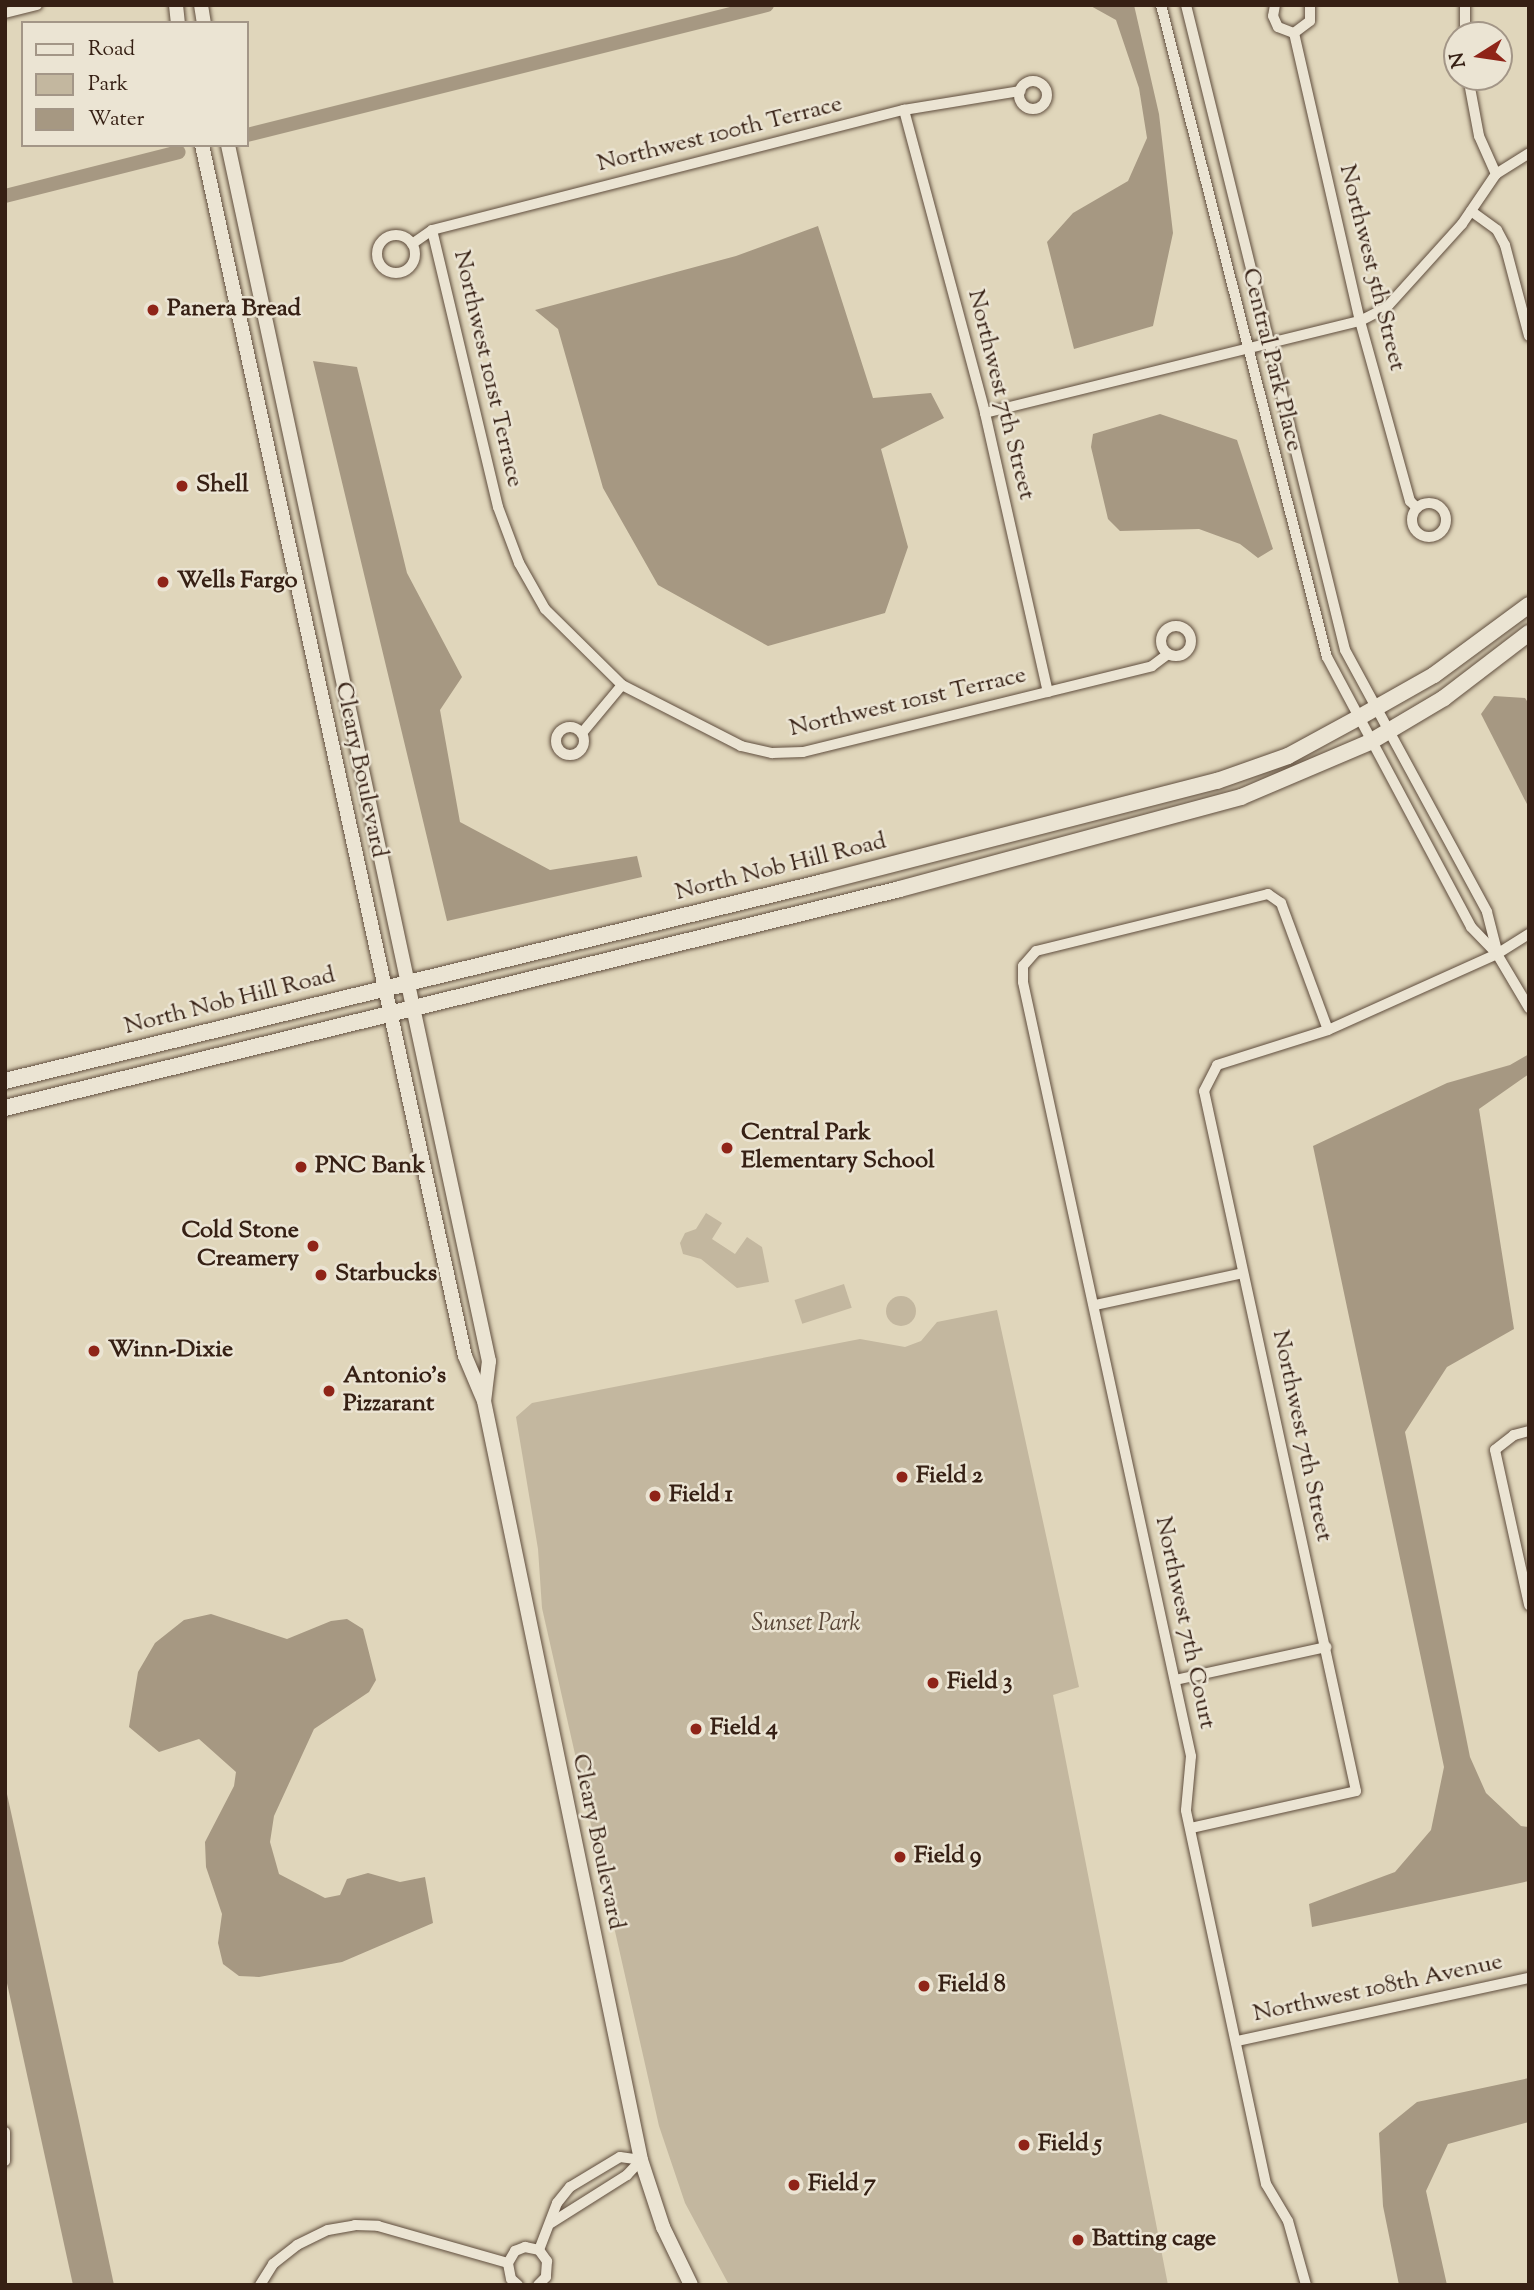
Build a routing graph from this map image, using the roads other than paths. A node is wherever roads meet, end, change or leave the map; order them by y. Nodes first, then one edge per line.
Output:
1 (37, 5) edge
2 (1161, 5) edge
3 (1186, 5) edge
4 (1275, 5) edge
5 (1310, 5) edge
6 (5, 13) edge
7 (1294, 33) junction
8 (1020, 91) dead end
9 (1471, 91) edge
10 (904, 110) junction
11 (202, 147) edge
12 (228, 147) edge
13 (1529, 153) edge
14 (1496, 174) junction
15 (1471, 211) junction
16 (432, 230) junction
17 (412, 244) dead end
18 (1360, 321) junction
19 (1529, 336) edge
20 (1269, 343) junction
21 (1246, 349) junction
22 (985, 413) junction
23 (1416, 508) dead end
24 (1529, 605) edge
25 (1529, 633) edge
26 (1168, 654) dead end
27 (622, 685) junction
28 (1048, 692) junction
29 (1377, 708) junction
30 (1358, 719) junction
31 (1389, 732) junction
32 (582, 733) dead end
33 (1370, 742) junction
34 (1529, 934) edge
35 (1497, 954) junction
36 (408, 981) junction
37 (383, 987) junction
38 (412, 1007) junction
39 (1529, 1008) edge
40 (389, 1012) junction
41 (1328, 1030) junction
42 (5, 1081) edge
43 (5, 1108) edge
44 (1243, 1273) junction
45 (1095, 1306) junction
46 (484, 1401) junction
47 (1529, 1431) edge
48 (1529, 1605) edge
49 (1326, 1647) junction
50 (1175, 1680) junction
51 (1191, 1828) junction
52 (1529, 1978) edge
53 (1237, 2042) junction
54 (5, 2132) edge
55 (641, 2160) junction
56 (5, 2161) edge
57 (551, 2223) junction
58 (539, 2250) junction
59 (508, 2263) junction
60 (260, 2285) edge
61 (517, 2285) edge
62 (538, 2285) edge
63 (691, 2285) edge
64 (1306, 2285) edge

1 - 6 street
2 - 21 street, Central Park Place
3 - 20 street, Central Park Place
4 - 7 street
5 - 7 street
7 - 18 street, Northwest 5th Street
8 - 10 street, Northwest 100th Terrace
9 - 14 street
10 - 16 street, Northwest 100th Terrace
10 - 22 street, Northwest 7th Street
11 - 37 street, Cleary Boulevard
12 - 36 street, Cleary Boulevard
13 - 14 street
14 - 15 street
15 - 18 street
15 - 19 street
16 - 17 street
16 - 27 street, Northwest 101st Terrace
18 - 20 street
18 - 23 street, Northwest 5th Street
20 - 21 street
20 - 29 street, Central Park Place
21 - 22 street
21 - 30 street, Central Park Place
22 - 28 street, Northwest 7th Street
24 - 29 main road, North Nob Hill Road
25 - 31 main road, North Nob Hill Road
26 - 28 street, Northwest 101st Terrace
27 - 28 street, Northwest 101st Terrace
27 - 32 street
29 - 30 main road, North Nob Hill Road
29 - 31 street, Central Park Place
30 - 33 street, Central Park Place
30 - 36 main road, North Nob Hill Road
31 - 33 main road, North Nob Hill Road
31 - 35 street, Central Park Place
33 - 35 street, Central Park Place
33 - 38 main road, North Nob Hill Road
34 - 35 street
35 - 39 street
35 - 41 street
36 - 37 main road, North Nob Hill Road
36 - 38 street, Cleary Boulevard
37 - 40 street, Cleary Boulevard
37 - 42 main road, North Nob Hill Road
38 - 40 main road, North Nob Hill Road
38 - 46 street, Cleary Boulevard
40 - 43 main road, North Nob Hill Road
40 - 46 street, Cleary Boulevard
41 - 44 street, Northwest 7th Street
41 - 45 street, Northwest 7th Court
44 - 45 street
44 - 49 street, Northwest 7th Street
45 - 50 street, Northwest 7th Court
46 - 55 street, Cleary Boulevard
47 - 48 street
49 - 50 street
49 - 51 street, Northwest 7th Street
50 - 51 street, Northwest 7th Court
51 - 53 street, Northwest 7th Court
52 - 53 street, Northwest 108th Avenue
53 - 64 street, Northwest 7th Court
54 - 56 street
55 - 57 street
55 - 57 street
55 - 63 street, Cleary Boulevard
57 - 58 street
58 - 59 street
58 - 62 street
59 - 60 street
59 - 61 street

